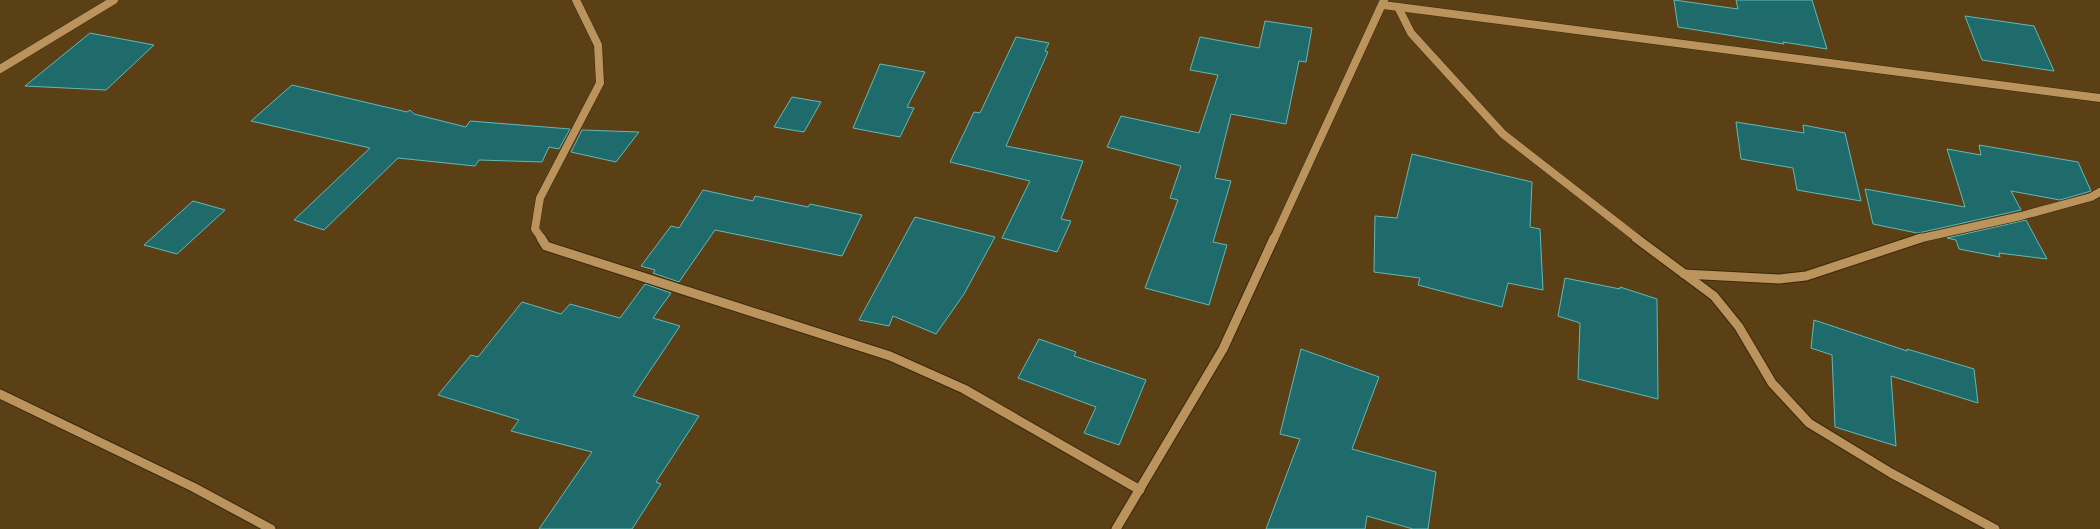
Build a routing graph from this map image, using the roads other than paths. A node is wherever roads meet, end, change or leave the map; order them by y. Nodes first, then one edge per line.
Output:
1 (114, 0) edge
2 (576, 0) edge
3 (1383, 2) edge
4 (1398, 7) junction
5 (0, 69) edge
6 (2100, 98) edge
7 (2100, 192) edge
8 (1683, 274) junction
9 (0, 394) edge
10 (1140, 490) junction
11 (271, 529) edge
12 (1116, 529) edge
13 (1995, 529) edge

1 - 5 street
2 - 10 street
3 - 4 street
3 - 10 street
4 - 6 street
4 - 8 street
7 - 8 street
8 - 13 street
9 - 11 street
10 - 12 street

